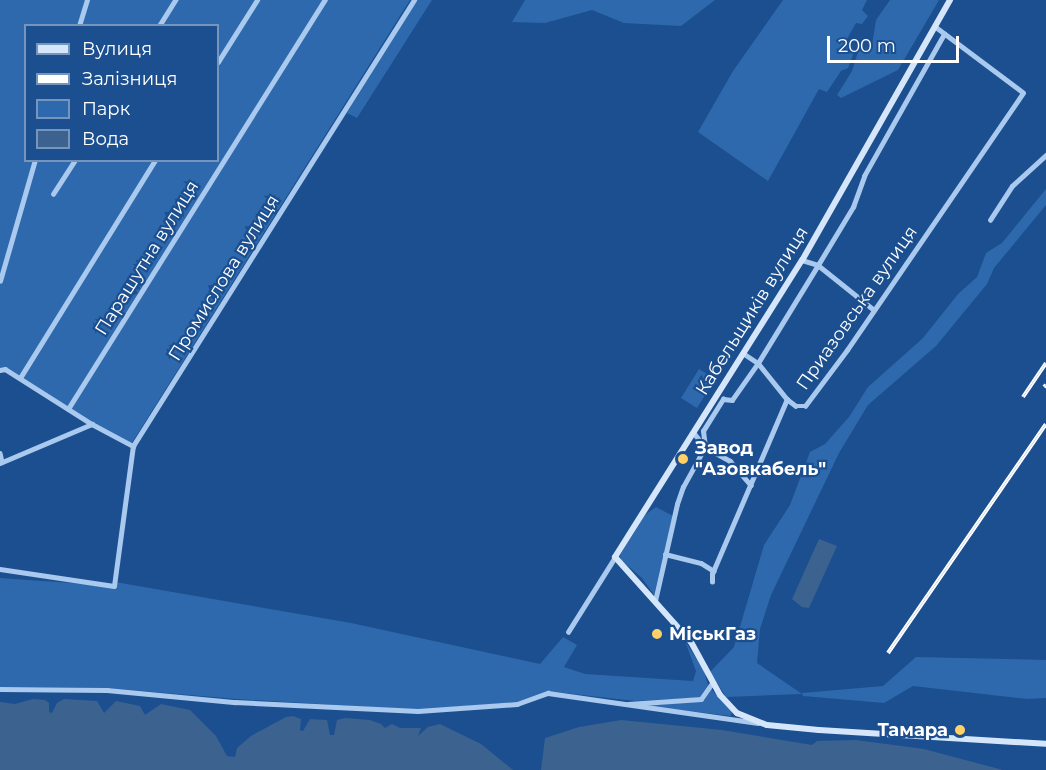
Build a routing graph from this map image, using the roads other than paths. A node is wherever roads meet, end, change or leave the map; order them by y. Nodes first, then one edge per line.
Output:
1 (87, 0) edge
2 (175, 0) edge
3 (257, 0) edge
4 (325, 0) edge
5 (414, 0) edge
6 (950, 0) edge
7 (80, 24) edge
8 (160, 24) edge
9 (935, 27) junction
10 (944, 34) junction
11 (219, 60) edge
12 (1046, 155) edge
13 (34, 162) edge
14 (74, 162) edge
15 (154, 162) edge
16 (53, 194) dead end
17 (990, 220) dead end
18 (802, 260) junction
19 (818, 265) junction
20 (0, 281) edge
21 (873, 309) junction
22 (743, 354) junction
23 (758, 363) junction
24 (2, 368) edge
25 (20, 378) junction
26 (787, 399) junction
27 (68, 409) junction
28 (92, 424) junction
29 (693, 433) junction
30 (133, 446) junction
31 (705, 447) junction
32 (0, 453) edge
33 (1, 463) edge
34 (751, 485) junction
35 (665, 554) junction
36 (615, 557) junction
37 (0, 568) edge
38 (714, 571) junction
39 (712, 582) dead end
40 (655, 601) junction
41 (568, 632) dead end
42 (712, 683) junction
43 (0, 689) edge
44 (622, 705) junction
45 (767, 725) junction
46 (1046, 744) edge

1 - 7 street
2 - 8 street
3 - 11 street
4 - 27 street, Парашутна вулиця
5 - 30 street, Промислова вулиця
6 - 9 street, Кабельщиків вулиця
9 - 10 street
9 - 18 street, Кабельщиків вулиця
10 - 19 street, Кабельщиків вулиця
10 - 21 street, Приазовська вулиця
12 - 17 street
13 - 20 street
14 - 16 street
15 - 25 street
18 - 19 street
18 - 22 street, Кабельщиків вулиця
19 - 21 street
19 - 23 street, Кабельщиків вулиця
21 - 26 street, Приазовська вулиця
22 - 23 street
22 - 29 street, Кабельщиків вулиця
23 - 26 street
23 - 31 street, Кабельщиків вулиця
24 - 25 street
25 - 27 street
26 - 34 street, Приазовська вулиця
27 - 28 street
28 - 30 street
28 - 33 street
29 - 31 street
29 - 36 street, Кабельщиків вулиця
30 - 37 street
31 - 34 street
31 - 35 street, Кабельщиків вулиця
32 - 33 street
34 - 38 street, Приазовська вулиця
35 - 38 street
35 - 40 street, Кабельщиків вулиця
36 - 40 street
36 - 41 street, Кабельщиків вулиця
38 - 39 street, Приазовська вулиця
40 - 42 street
42 - 44 street
42 - 45 street
43 - 44 street
44 - 45 street
45 - 46 street

